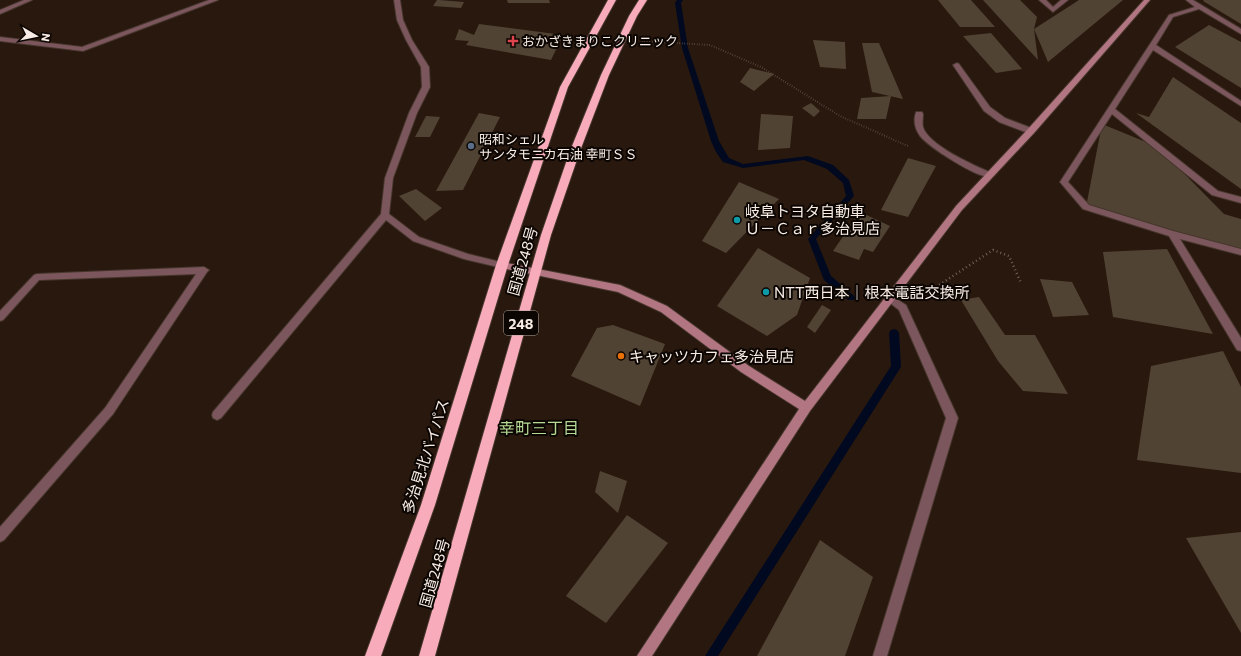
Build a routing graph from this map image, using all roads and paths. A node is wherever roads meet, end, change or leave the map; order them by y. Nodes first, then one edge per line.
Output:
1 (29, 0) edge
2 (214, 0) edge
3 (398, 0) edge
4 (612, 0) edge
5 (643, 0) edge
6 (1042, 0) edge
7 (1065, 0) edge
8 (1147, 0) edge
9 (1189, 0) edge
10 (1200, 6) junction
11 (0, 12) edge
12 (1241, 32) edge
13 (0, 39) edge
14 (622, 39) junction
15 (1152, 46) junction
16 (957, 65) dead end
17 (1241, 104) edge
18 (1112, 110) junction
19 (919, 114) dead end
20 (1031, 130) junction
21 (909, 147) dead end
22 (989, 175) junction
23 (1241, 200) edge
24 (385, 215) junction
25 (1172, 234) junction
26 (1241, 252) edge
27 (502, 265) junction
28 (535, 272) junction
29 (1021, 283) dead end
30 (890, 298) junction
31 (903, 308) junction
32 (0, 317) edge
33 (1241, 347) edge
34 (806, 408) junction
35 (217, 415) dead end
36 (0, 536) edge
37 (881, 655) edge
38 (373, 656) edge
39 (427, 656) edge
40 (644, 656) edge

1 - 11 street
2 - 13 street
3 - 24 street
4 - 27 highway, 国道248号 / 248
5 - 14 highway, 国道248号 / 248
6 - 7 street
8 - 20 street
9 - 10 street
10 - 12 street
10 - 15 street
14 - 21 path
14 - 28 highway, 国道248号 / 248
15 - 17 street
15 - 18 street
16 - 20 street
18 - 23 street
18 - 25 street
19 - 22 street
20 - 22 street
22 - 30 street
24 - 27 street
24 - 35 street
25 - 26 street
25 - 33 street
27 - 28 street
27 - 38 highway, 多治見北バイパス / 248
28 - 34 street
28 - 39 highway, 国道248号 / 248
29 - 31 path
30 - 31 street
30 - 34 street
31 - 37 street
32 - 36 street
34 - 40 street

